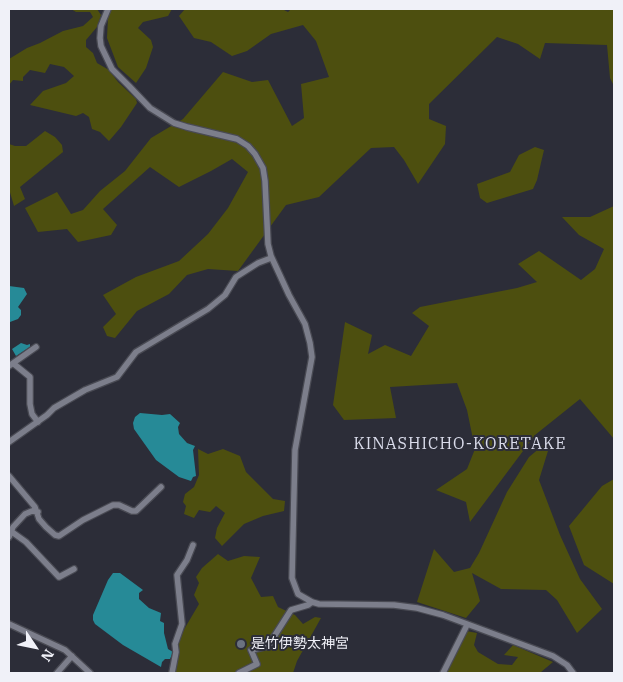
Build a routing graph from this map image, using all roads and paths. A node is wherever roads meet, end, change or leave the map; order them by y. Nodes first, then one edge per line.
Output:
1 (108, 9) edge
2 (271, 258) junction
3 (36, 348) dead end
4 (11, 365) edge
5 (38, 422) junction
6 (9, 442) edge
7 (9, 476) edge
8 (161, 487) dead end
9 (38, 512) junction
10 (11, 530) edge
11 (193, 545) dead end
12 (74, 569) dead end
13 (312, 602) junction
14 (9, 624) edge
15 (468, 624) junction
16 (72, 656) junction
17 (57, 673) edge
18 (90, 673) edge
19 (172, 673) edge
20 (239, 673) edge
21 (442, 673) edge
22 (573, 673) edge

1 - 2 street
2 - 5 street
2 - 13 street
3 - 4 street
4 - 5 street
5 - 6 street
7 - 9 street
8 - 9 street
9 - 10 street
10 - 12 street
11 - 19 street
13 - 15 street
13 - 20 street
14 - 16 street
15 - 21 street
15 - 22 street
16 - 17 street
16 - 18 street

